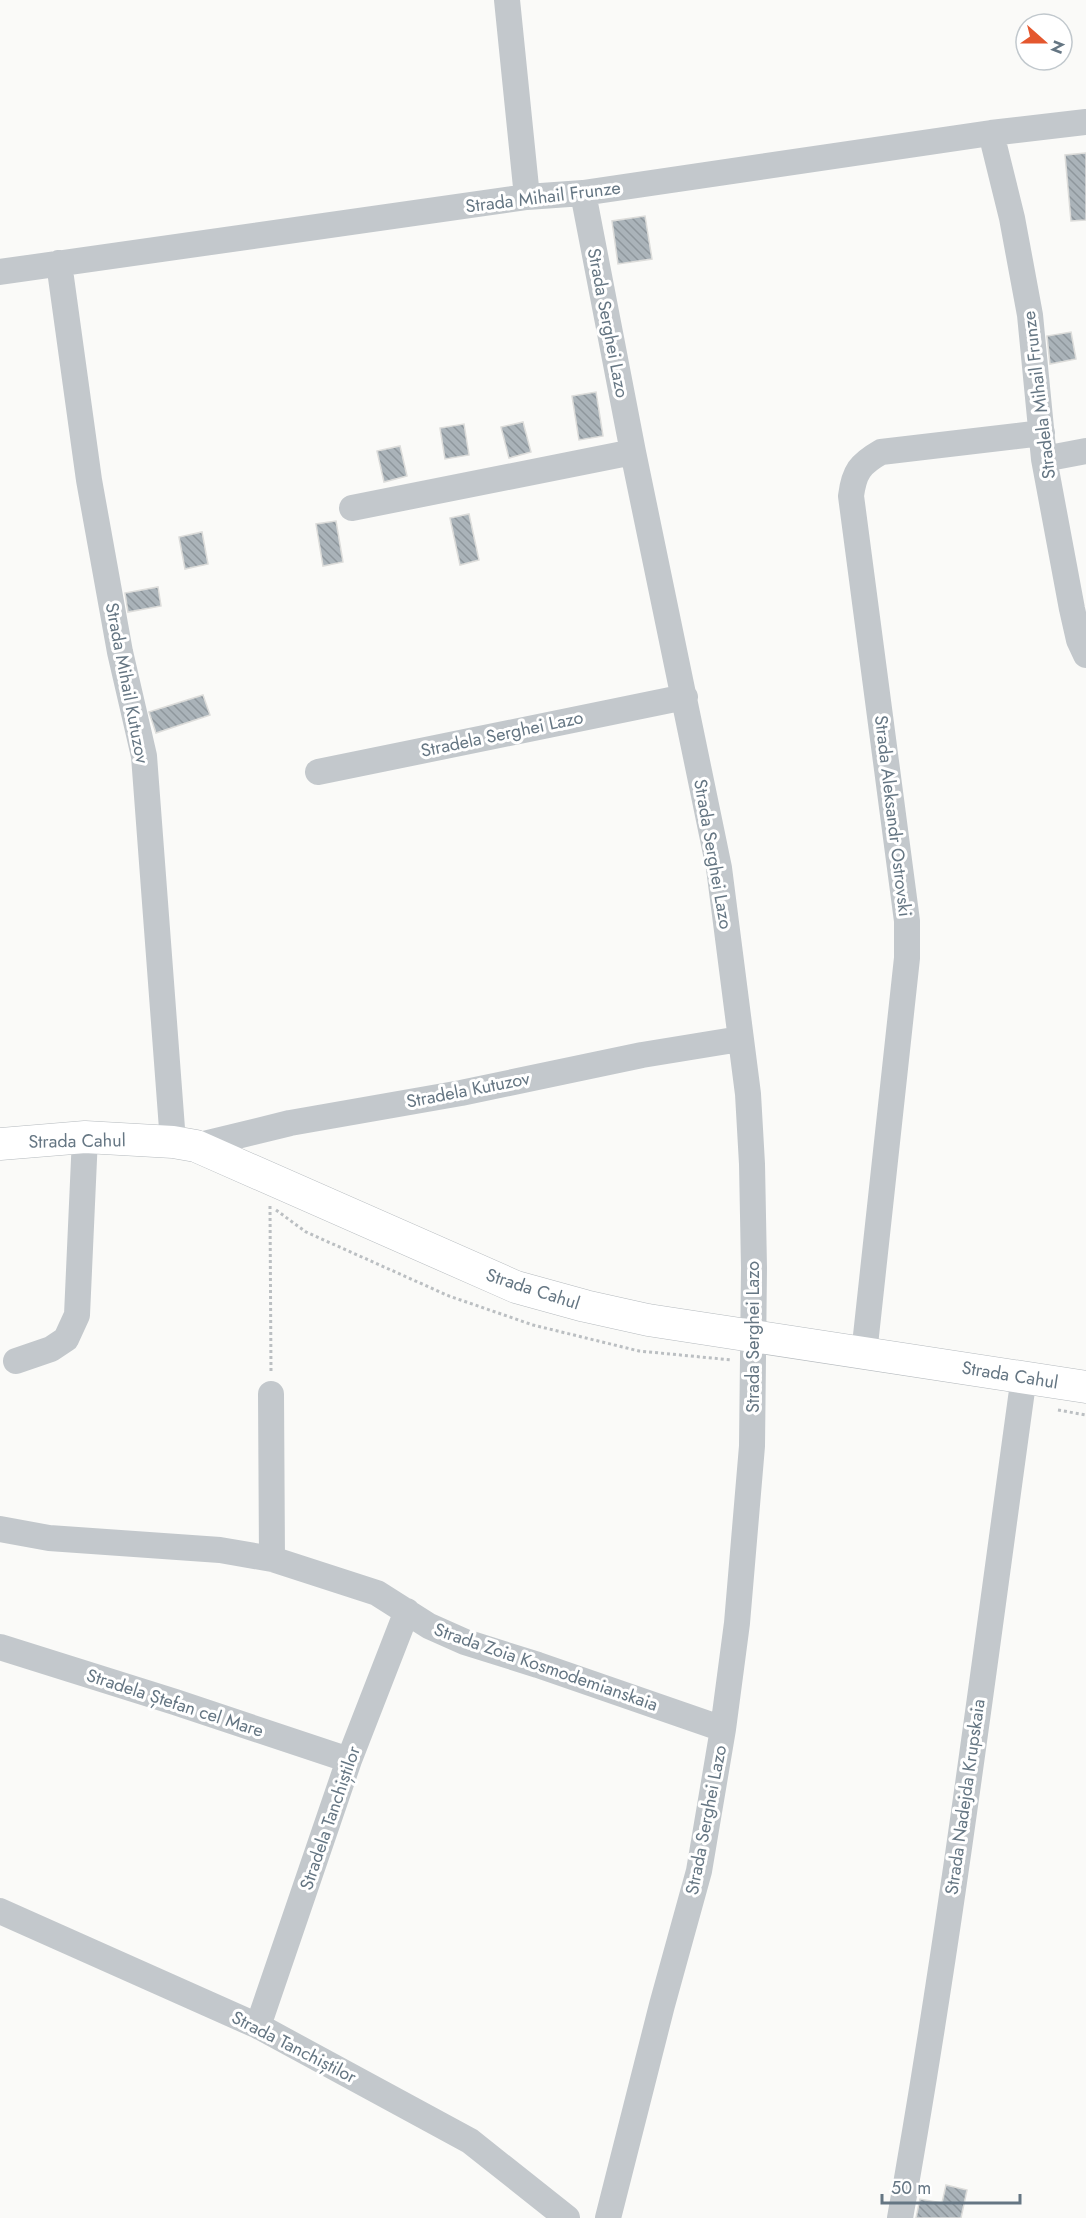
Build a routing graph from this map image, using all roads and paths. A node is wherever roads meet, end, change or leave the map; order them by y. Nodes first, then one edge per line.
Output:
1 (507, 0) edge
2 (1086, 122) edge
3 (991, 133) junction
4 (583, 193) junction
5 (527, 197) junction
6 (59, 263) junction
7 (0, 272) edge
8 (1042, 433) junction
9 (1086, 451) edge
10 (633, 452) junction
11 (1044, 459) junction
12 (352, 508) dead end
13 (1086, 655) edge
14 (685, 697) junction
15 (318, 772) dead end
16 (740, 1039) junction
17 (85, 1137) junction
18 (0, 1144) edge
19 (185, 1144) junction
20 (270, 1206) dead end
21 (753, 1336) junction
22 (864, 1354) junction
23 (16, 1361) dead end
24 (1024, 1376) junction
25 (1086, 1387) edge
26 (271, 1394) joint
27 (0, 1529) edge
28 (272, 1559) junction
29 (407, 1611) junction
30 (0, 1647) edge
31 (723, 1729) junction
32 (349, 1760) junction
33 (0, 1911) edge
34 (258, 2026) junction
35 (567, 2218) edge
36 (608, 2218) edge
37 (900, 2218) edge

1 - 5 street
2 - 3 street, Strada Mihail Frunze
3 - 4 street, Strada Mihail Frunze
3 - 8 street, Stradela Mihail Frunze
4 - 5 street, Strada Mihail Frunze
4 - 10 street, Strada Serghei Lazo
5 - 6 street, Strada Mihail Frunze
6 - 7 street, Strada Mihail Frunze
6 - 19 street, Strada Mihail Kutuzov
8 - 11 street, Stradela Mihail Frunze
8 - 22 street, Strada Aleksandr Ostrovski
9 - 11 street
10 - 12 street
10 - 14 street, Strada Serghei Lazo
11 - 13 street, Stradela Mihail Frunze
14 - 15 street, Stradela Serghei Lazo
14 - 16 street, Strada Serghei Lazo
16 - 19 street, Stradela Kutuzov
16 - 21 street, Strada Serghei Lazo
17 - 18 main road, Strada Cahul
17 - 19 main road, Strada Cahul
17 - 23 street
19 - 21 main road, Strada Cahul
20 - 26 path
21 - 22 main road, Strada Cahul
21 - 31 street, Strada Serghei Lazo
22 - 24 main road, Strada Cahul
24 - 25 main road, Strada Cahul
24 - 37 street, Strada Nadejda Krupskaia
26 - 28 street
27 - 28 street, Strada Zoia Kosmodemianskaia
28 - 29 street, Strada Zoia Kosmodemianskaia
29 - 31 street, Strada Zoia Kosmodemianskaia
29 - 32 street, Stradela Tanchiștilor
30 - 32 street, Stradela Ștefan cel Mare
31 - 36 street, Strada Serghei Lazo
32 - 34 street, Stradela Tanchiștilor
33 - 34 street, Strada Tanchiștilor
34 - 35 street, Strada Tanchiștilor

